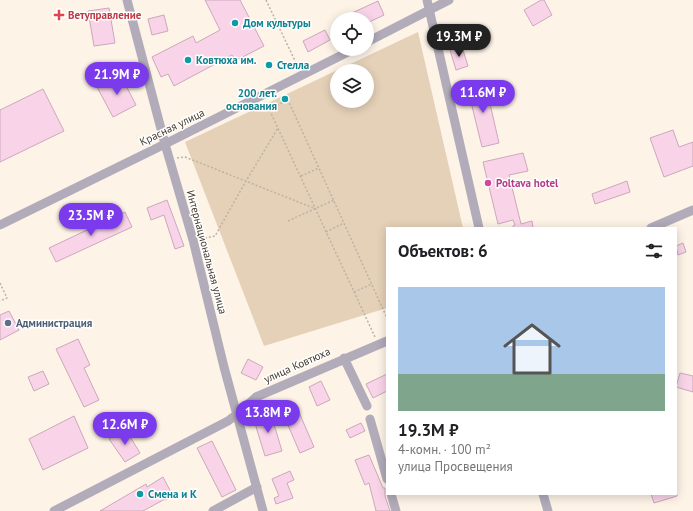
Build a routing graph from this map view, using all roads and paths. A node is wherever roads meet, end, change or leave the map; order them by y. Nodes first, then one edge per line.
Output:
1 (128, 0) edge
2 (266, 0) edge
3 (427, 0) edge
4 (449, 0) edge
5 (430, 10) junction
6 (374, 38) edge
7 (341, 56) edge
8 (302, 76) junction
9 (278, 128) junction
10 (165, 144) junction
11 (170, 159) junction
12 (319, 168) junction
13 (301, 176) junction
14 (246, 180) junction
15 (334, 200) junction
16 (316, 209) junction
17 (693, 210) edge
18 (288, 221) dead end
19 (344, 223) junction
20 (0, 225) edge
21 (479, 227) edge
22 (653, 227) edge
23 (326, 232) junction
24 (193, 240) junction
25 (0, 283) edge
26 (372, 284) junction
27 (0, 292) edge
28 (354, 292) junction
29 (4, 293) junction
30 (0, 301) edge
31 (386, 316) edge
32 (383, 343) edge
33 (344, 358) junction
34 (368, 406) dead end
35 (237, 414) junction
36 (370, 419) dead end
37 (386, 475) edge
38 (256, 487) junction
39 (391, 495) edge
40 (543, 495) edge
41 (54, 511) edge
42 (213, 511) edge
43 (263, 511) edge
44 (396, 511) edge
45 (548, 511) edge

1 - 10 street, Интернациональная улица
2 - 8 path
3 - 5 street
4 - 5 street
5 - 6 street
5 - 21 street
7 - 8 street, Красная улица
8 - 10 street, Красная улица
9 - 12 path
9 - 13 path
9 - 14 path
10 - 11 street, Интернациональная улица
10 - 20 street, Красная улица
11 - 14 path
11 - 24 street, Интернациональная улица
12 - 13 path
12 - 15 path
13 - 16 path
14 - 16 path
14 - 24 path
15 - 16 path
15 - 19 path
16 - 18 path
16 - 23 path
17 - 22 street
19 - 23 path
19 - 26 path
23 - 28 path
24 - 35 street, Интернациональная улица
25 - 29 path
26 - 28 path
26 - 31 path
27 - 29 path
28 - 32 path
29 - 30 path
32 - 33 street, улица Ковтюха
33 - 34 street
33 - 35 street, улица Ковтюха
35 - 38 street, Интернациональная улица
35 - 41 street, улица Ковтюха
36 - 37 street
38 - 42 street
38 - 43 street, Интернациональная улица
39 - 44 street
40 - 45 street

